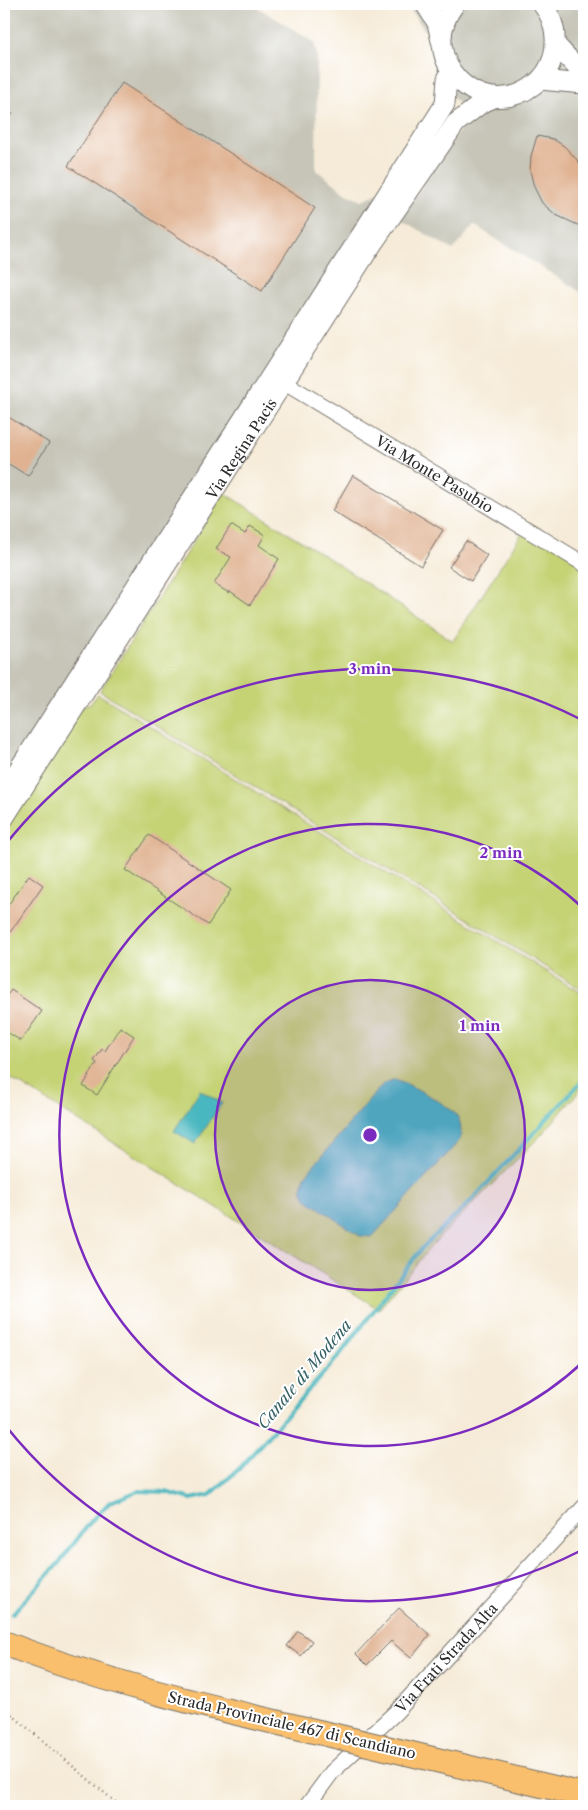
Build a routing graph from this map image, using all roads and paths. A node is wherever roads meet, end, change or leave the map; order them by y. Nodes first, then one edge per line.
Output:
1 (425, 4) edge
2 (455, 4) edge
3 (546, 6) edge
4 (556, 45) junction
5 (442, 48) junction
6 (451, 71) junction
7 (584, 75) edge
8 (540, 80) junction
9 (584, 84) edge
10 (496, 97) junction
11 (4, 108) edge
12 (14, 114) dead end
13 (285, 383) junction
14 (584, 564) edge
15 (4, 792) edge
16 (4, 818) edge
17 (584, 1507) edge
18 (4, 1643) edge
19 (4, 1708) edge
20 (584, 1795) edge
21 (120, 1806) edge
22 (307, 1806) edge

1 - 5 street
2 - 5 street
3 - 4 street
4 - 7 street
4 - 8 street
5 - 6 street
6 - 10 street
6 - 15 street, Via Regina Pacis
8 - 9 street
8 - 10 street
10 - 13 street, Via Regina Pacis
11 - 12 path
13 - 14 street, Via Monte Pasubio
13 - 16 street, Via Regina Pacis
17 - 22 street, Via Frati Strada Alta
18 - 20 main road, Strada Provinciale 467 di Scandiano, bridge
19 - 21 path

